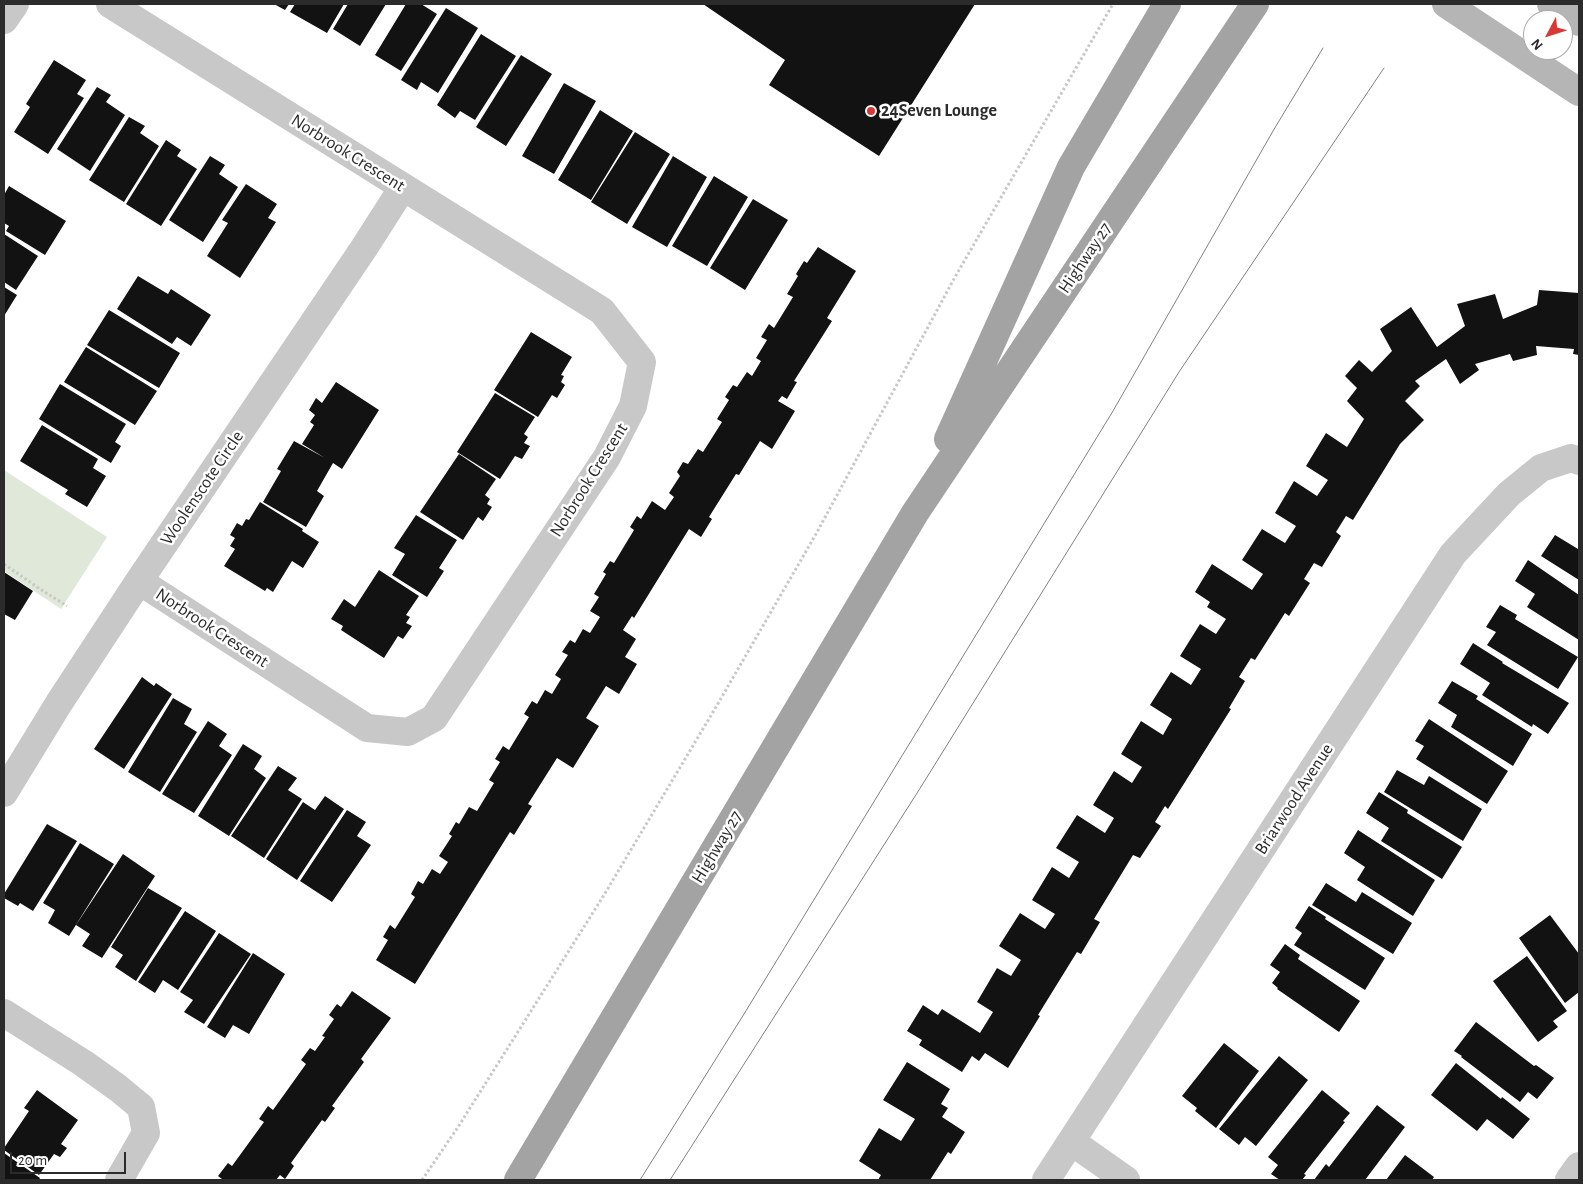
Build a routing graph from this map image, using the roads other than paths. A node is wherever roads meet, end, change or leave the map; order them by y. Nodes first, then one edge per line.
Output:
1 (16, 4) edge
2 (110, 4) edge
3 (1167, 4) edge
4 (1255, 4) edge
5 (1446, 4) edge
6 (1551, 4) edge
7 (4, 20) edge
8 (1579, 22) edge
9 (1579, 92) edge
10 (403, 187) junction
11 (1579, 461) edge
12 (915, 513) junction
13 (139, 581) junction
14 (4, 792) edge
15 (4, 1013) edge
16 (1072, 1142) junction
17 (1579, 1166) edge
18 (120, 1180) edge
19 (518, 1180) edge
20 (1046, 1180) edge
21 (1126, 1180) edge
22 (1569, 1180) edge

1 - 7 street
2 - 10 street, Norbrook Crescent
3 - 12 main road, Highway 27
4 - 12 main road, Highway 27
5 - 9 street
6 - 8 street
10 - 13 street, Woolenscote Circle
10 - 13 street, Norbrook Crescent
11 - 16 street, Briarwood Avenue
12 - 19 main road, Highway 27
13 - 14 street, Woolenscote Circle
15 - 18 street
16 - 20 street, Briarwood Avenue
16 - 21 street
17 - 22 street

